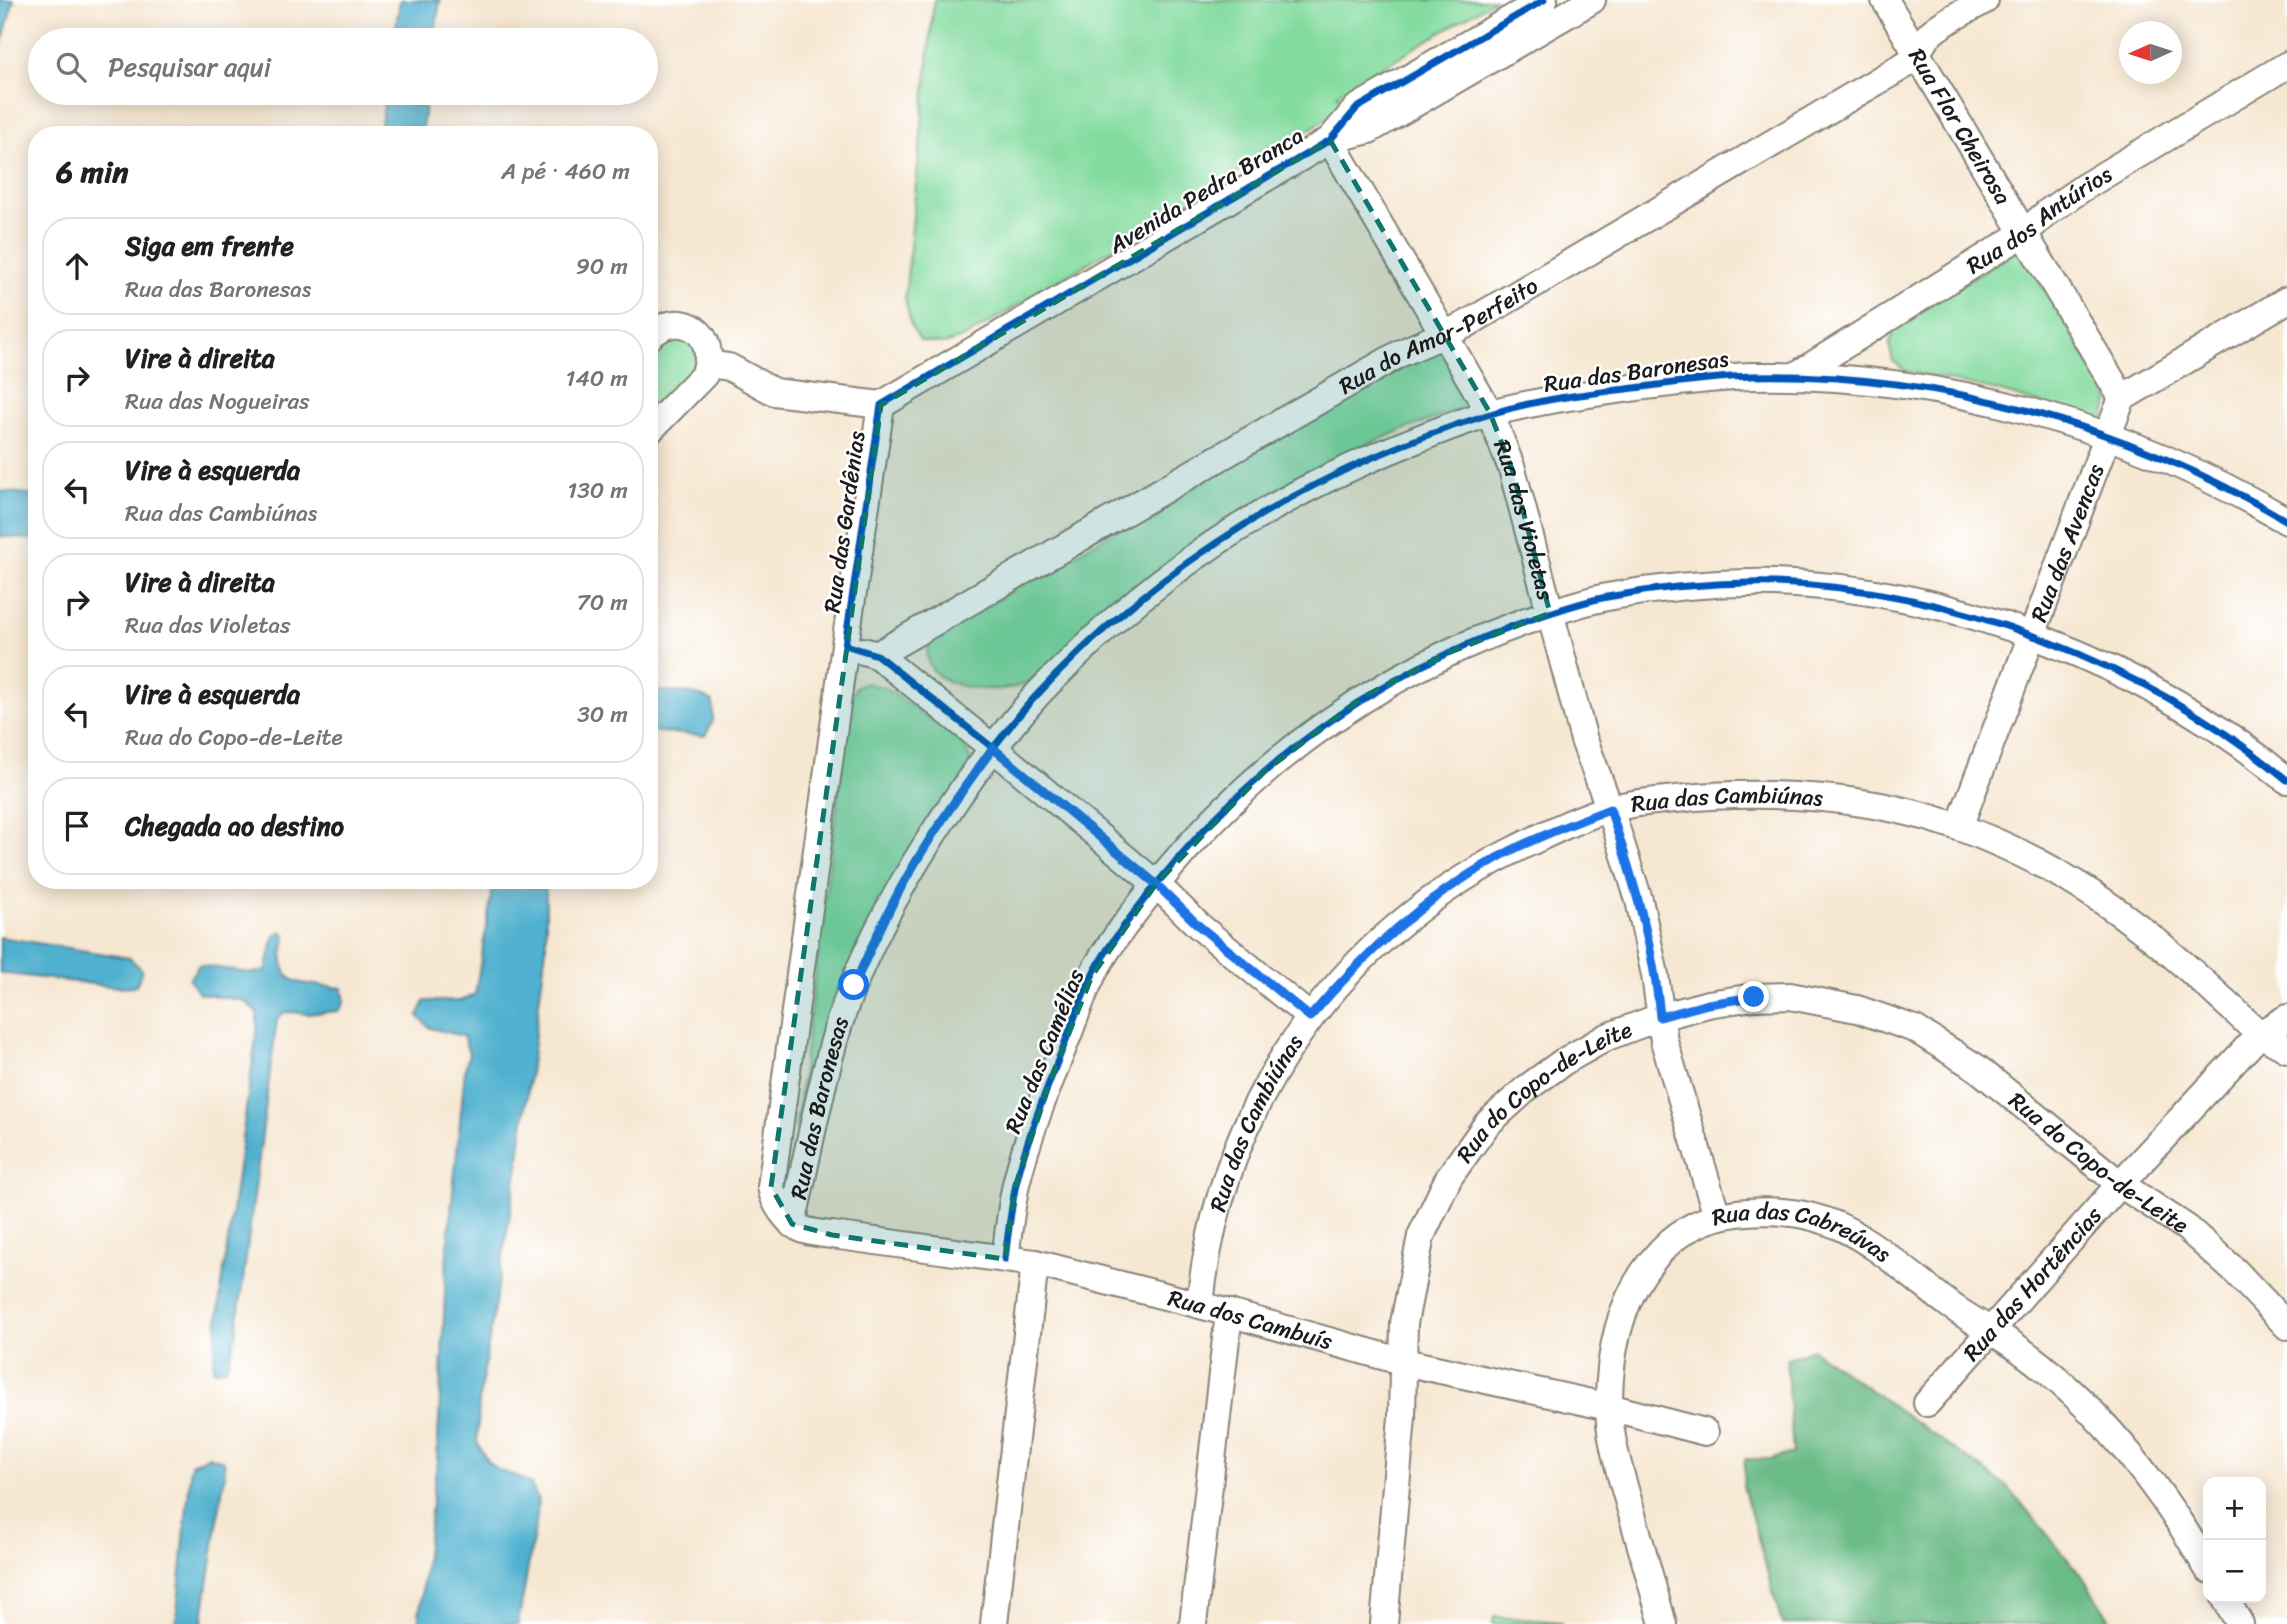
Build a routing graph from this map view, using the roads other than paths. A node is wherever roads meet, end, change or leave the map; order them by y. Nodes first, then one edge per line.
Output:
1 (1544, 0) edge
2 (1592, 0) edge
3 (1885, 0) edge
4 (1985, 0) edge
5 (1917, 54) junction
6 (2287, 65) edge
7 (1330, 140) junction
8 (2024, 233) junction
9 (2287, 300) edge
10 (658, 331) edge
11 (1446, 335) junction
12 (708, 364) junction
13 (1795, 376) junction
14 (2122, 398) junction
15 (881, 405) junction
16 (1490, 414) junction
17 (658, 422) edge
18 (2108, 435) junction
19 (2287, 521) edge
20 (1550, 613) junction
21 (2031, 635) junction
22 (845, 645) junction
23 (877, 655) junction
24 (993, 748) junction
25 (2287, 780) edge
26 (1610, 809) junction
27 (1959, 827) junction
28 (1156, 884) junction
29 (1310, 1017) junction
30 (1660, 1017) junction
31 (2287, 1018) edge
32 (2260, 1034) junction
33 (2287, 1049) edge
34 (2120, 1184) junction
35 (1717, 1216) junction
36 (792, 1224) junction
37 (1004, 1259) junction
38 (1035, 1263) junction
39 (1200, 1305) junction
40 (1229, 1313) junction
41 (2287, 1326) edge
42 (1989, 1330) junction
43 (1404, 1362) junction
44 (1927, 1403) dead end
45 (1609, 1407) junction
46 (1706, 1432) dead end
47 (2203, 1561) edge
48 (2228, 1603) edge
49 (994, 1624) edge
50 (1193, 1624) edge
51 (1384, 1624) edge
52 (1663, 1624) edge
53 (2240, 1624) edge

1 - 7 street, Avenida Pedra Branca
2 - 7 street, Avenida Pedra Branca
3 - 5 street, Rua Flor Cheirosa
4 - 5 street, Rua do Amor-Perfeito
5 - 8 street, Rua Flor Cheirosa
5 - 11 street, Rua do Amor-Perfeito
6 - 8 street, Rua dos Antúrios
7 - 11 street, Rua das Violetas
7 - 15 street, Avenida Pedra Branca
8 - 13 street, Rua dos Antúrios
8 - 14 street, Rua Flor Cheirosa
9 - 14 street
10 - 12 street
11 - 16 street, Rua das Violetas
11 - 23 street, Rua do Amor-Perfeito
12 - 15 street
12 - 17 street
13 - 16 street, Rua das Baronesas
13 - 18 street, Rua das Baronesas
14 - 18 street, Rua das Avencas
15 - 22 street, Rua das Gardênias
16 - 20 street, Rua das Violetas
16 - 24 street, Rua das Baronesas
18 - 19 street, Rua das Baronesas
18 - 21 street, Rua das Avencas
20 - 21 street, Rua das Camélias
20 - 26 street, Rua das Violetas
20 - 28 street, Rua das Camélias
21 - 25 street, Rua das Camélias
21 - 27 street, Rua das Avencas
22 - 23 street
22 - 36 street, Rua das Gardênias
23 - 24 street
24 - 28 street
24 - 36 street, Rua das Baronesas
26 - 27 street, Rua das Cambiúnas
26 - 29 street, Rua das Cambiúnas
26 - 30 street, Rua das Violetas
27 - 32 street, Rua das Cambiúnas
28 - 29 street
28 - 37 street, Rua das Camélias
29 - 39 street, Rua das Cambiúnas
30 - 34 street, Rua do Copo-de-Leite
30 - 35 street, Rua das Violetas
30 - 43 street, Rua do Copo-de-Leite
31 - 32 street, Rua das Hortências
32 - 33 street, Rua das Cambiúnas
32 - 34 street, Rua das Hortências
34 - 41 street, Rua do Copo-de-Leite
34 - 42 street, Rua das Hortências
35 - 42 street, Rua das Cabreúvas
35 - 45 street, Rua das Cabreúvas
36 - 37 street, Rua dos Cambuís
37 - 38 street, Rua dos Cambuís
38 - 39 street, Rua dos Cambuís
38 - 49 street
39 - 40 street, Rua dos Cambuís
40 - 43 street, Rua dos Cambuís
40 - 50 street
42 - 44 street, Rua das Hortências
42 - 47 street, Rua das Cabreúvas
43 - 45 street, Rua dos Cambuís
43 - 51 street, Rua do Copo-de-Leite
45 - 46 street, Rua dos Cambuís
45 - 52 street, Rua das Cabreúvas
48 - 53 street

